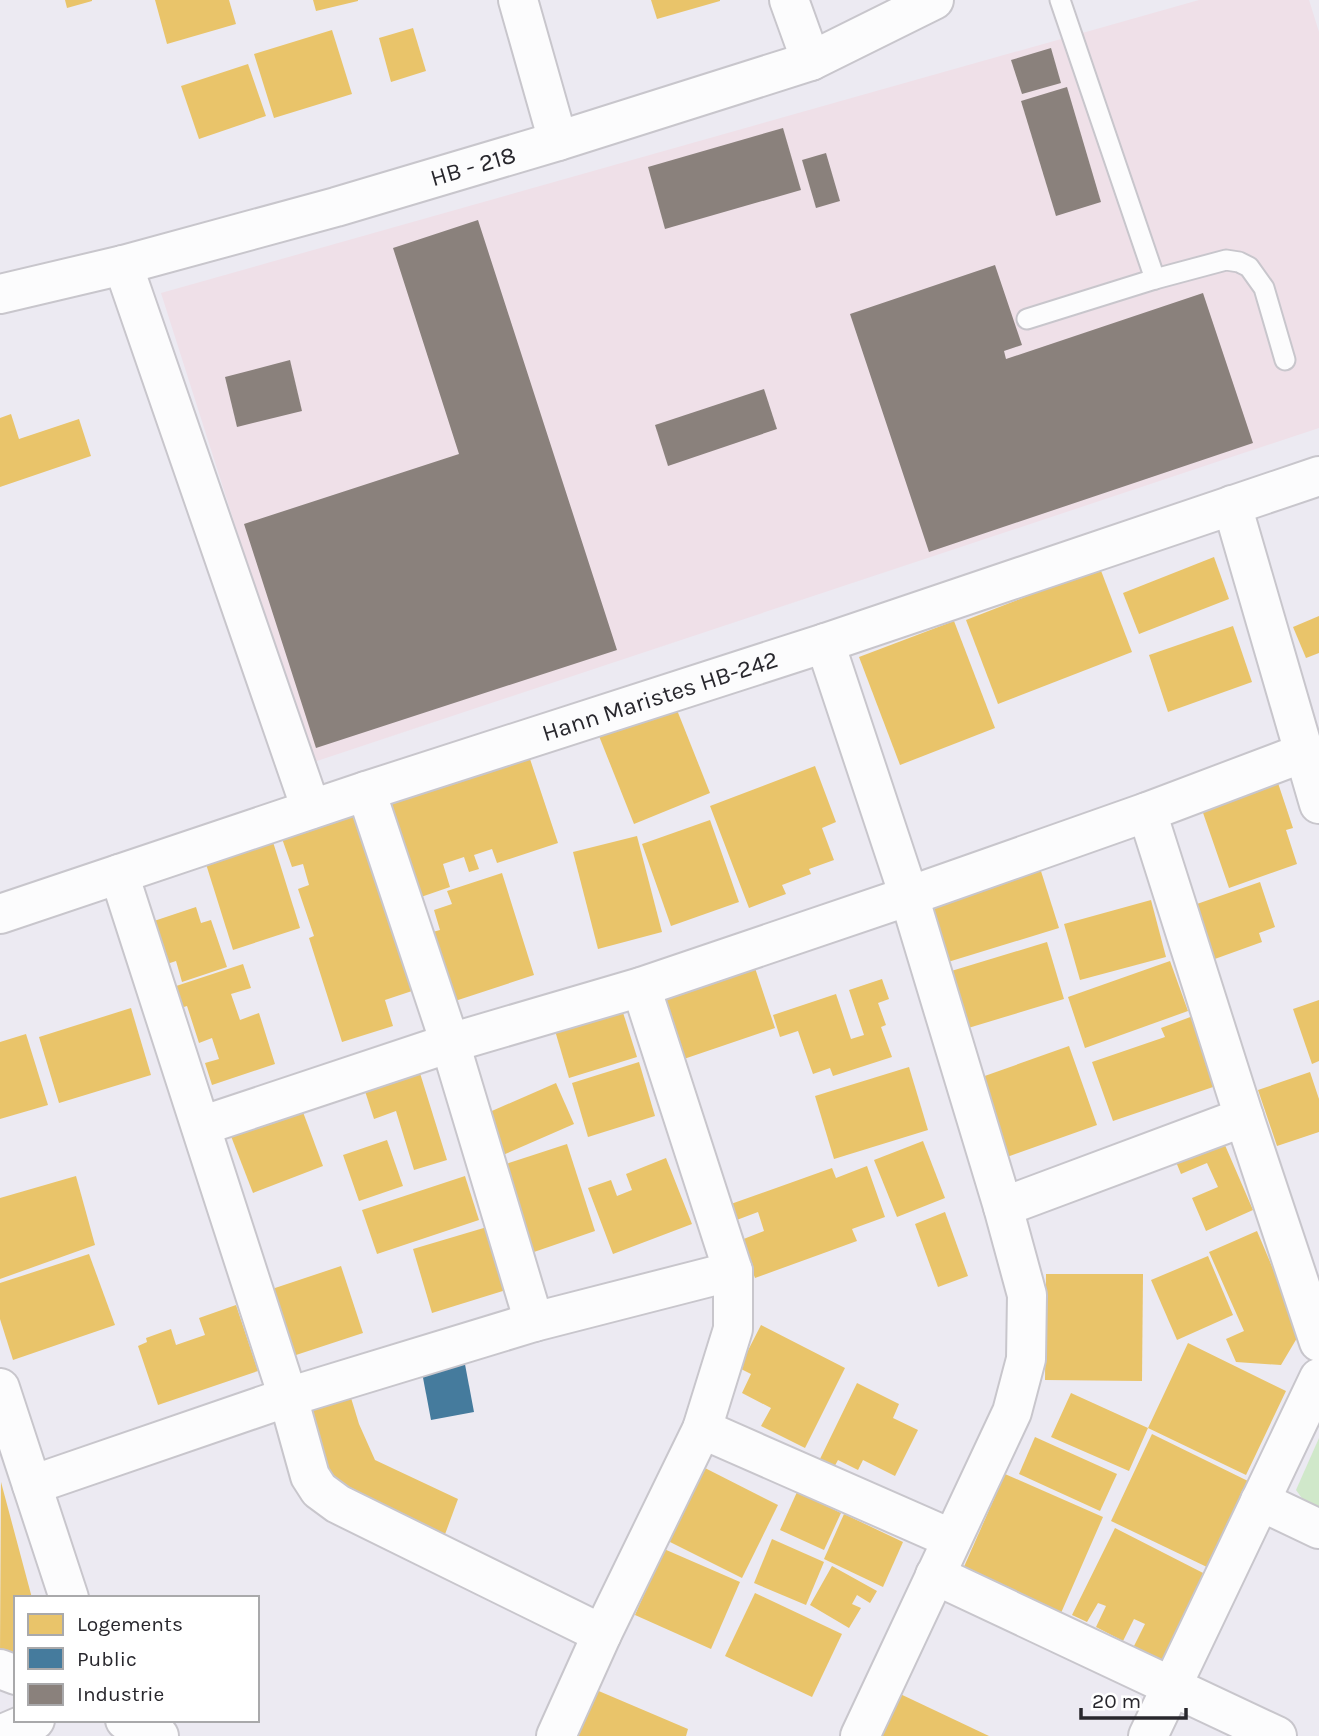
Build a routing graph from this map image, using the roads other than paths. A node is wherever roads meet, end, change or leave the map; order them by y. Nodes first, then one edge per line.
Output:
1 (518, 0) edge
2 (789, 0) edge
3 (934, 0) edge
4 (1060, 0) edge
5 (811, 61) junction
6 (558, 141) junction
7 (123, 265) junction
8 (1155, 279) junction
9 (0, 294) edge
10 (1027, 318) dead end
11 (1285, 360) dead end
12 (1319, 476) edge
13 (1232, 505) junction
14 (825, 643) junction
15 (1303, 753) junction
16 (366, 791) junction
17 (1319, 804) edge
18 (311, 809) junction
19 (1147, 812) junction
20 (118, 874) junction
21 (909, 896) junction
22 (0, 914) edge
23 (641, 987) junction
24 (450, 1043) junction
25 (1244, 1117) junction
26 (201, 1126) junction
27 (1003, 1207) junction
28 (733, 1271) junction
29 (534, 1322) junction
30 (1319, 1342) edge
31 (1319, 1378) edge
32 (0, 1388) edge
33 (288, 1397) junction
34 (702, 1429) junction
35 (33, 1485) junction
36 (1260, 1501) junction
37 (1319, 1529) edge
38 (952, 1539) junction
39 (935, 1575) junction
40 (68, 1596) edge
41 (602, 1634) junction
42 (1172, 1686) junction
43 (31, 1722) edge
44 (129, 1722) edge
45 (0, 1735) edge
46 (159, 1736) edge
47 (556, 1736) edge
48 (860, 1736) edge
49 (1148, 1736) edge
50 (1277, 1736) edge

1 - 6 street
2 - 5 street
3 - 5 street, HB - 218
4 - 8 lane
5 - 6 street, HB - 218
6 - 7 street, HB - 218
7 - 9 street, HB - 218
7 - 18 street
8 - 10 lane
8 - 11 lane
12 - 13 street, Hann Maristes HB-242
13 - 14 street, Hann Maristes HB-242
13 - 15 street
14 - 16 street, Hann Maristes HB-242
14 - 21 street
15 - 17 street
15 - 19 street
16 - 18 street, Hann Maristes HB-242
16 - 24 street
18 - 20 street, Hann Maristes HB-242
19 - 21 street
19 - 25 street
20 - 22 street, Hann Maristes HB-242
20 - 26 street
21 - 23 street
21 - 27 street
23 - 24 street
23 - 28 street
24 - 26 street
24 - 29 street
25 - 27 street
25 - 30 street
26 - 33 street
27 - 38 street
28 - 29 street
28 - 34 street
29 - 33 street
31 - 36 street
32 - 35 street
33 - 35 street
33 - 41 street
34 - 38 street
34 - 41 street
35 - 40 street
36 - 37 street
36 - 42 street
38 - 39 street
39 - 42 street
39 - 48 street
41 - 47 street
42 - 49 street
42 - 50 street
43 - 45 street
44 - 46 street

